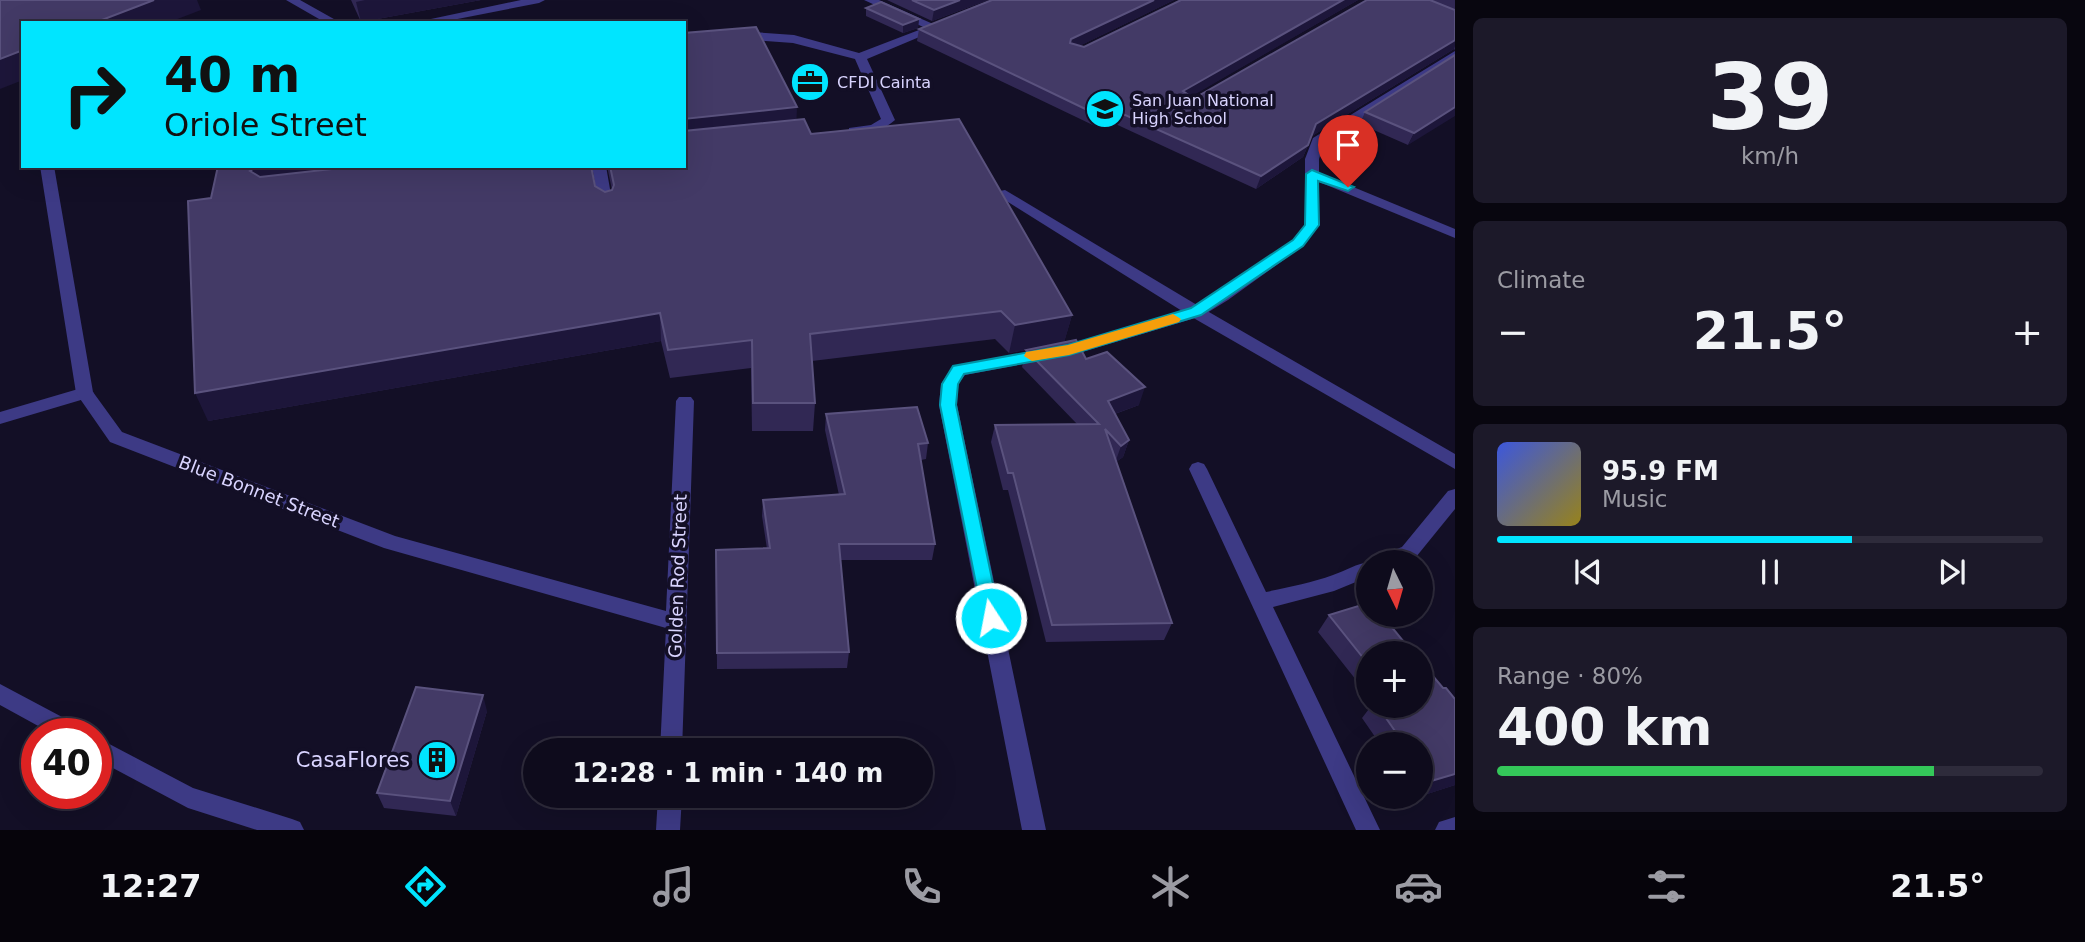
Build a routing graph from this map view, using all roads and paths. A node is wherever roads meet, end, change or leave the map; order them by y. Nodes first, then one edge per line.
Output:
1 (292, 0) edge
2 (539, 0) edge
3 (870, 0) edge
4 (963, 17) edge
5 (331, 21) edge
6 (429, 21) edge
7 (932, 28) junction
8 (726, 36) edge
9 (1455, 55) edge
10 (860, 57) junction
11 (838, 134) edge
12 (47, 168) edge
13 (599, 168) edge
14 (1312, 174) junction
15 (1005, 194) edge
16 (607, 212) edge
17 (1455, 234) edge
18 (1196, 312) junction
19 (85, 393) junction
20 (685, 401) dead end
21 (0, 418) edge
22 (1455, 462) edge
23 (1198, 469) dead end
24 (1455, 496) edge
25 (1411, 550) edge
26 (1356, 574) edge
27 (1261, 602) junction
28 (677, 622) junction
29 (0, 694) edge
30 (44, 718) edge
31 (672, 738) edge
32 (112, 756) edge
33 (669, 808) edge
34 (1455, 828) edge
35 (292, 830) edge
36 (668, 830) edge
37 (1034, 830) edge
38 (1368, 830) edge
39 (1447, 830) edge

1 - 5 street
2 - 6 street
3 - 7 street
4 - 7 street
7 - 10 street
8 - 10 street
9 - 14 street
10 - 11 street
12 - 19 street, Blue Bonnet Street
13 - 16 street
14 - 17 street
14 - 18 street
15 - 18 street
18 - 22 street
18 - 37 street
19 - 21 street
19 - 28 street, Blue Bonnet Street
20 - 28 street, Golden Rod Street
23 - 27 street
24 - 25 street
26 - 27 street
27 - 38 street
28 - 31 street, Golden Rod Street
29 - 30 street
32 - 35 street
33 - 36 street
34 - 39 street

